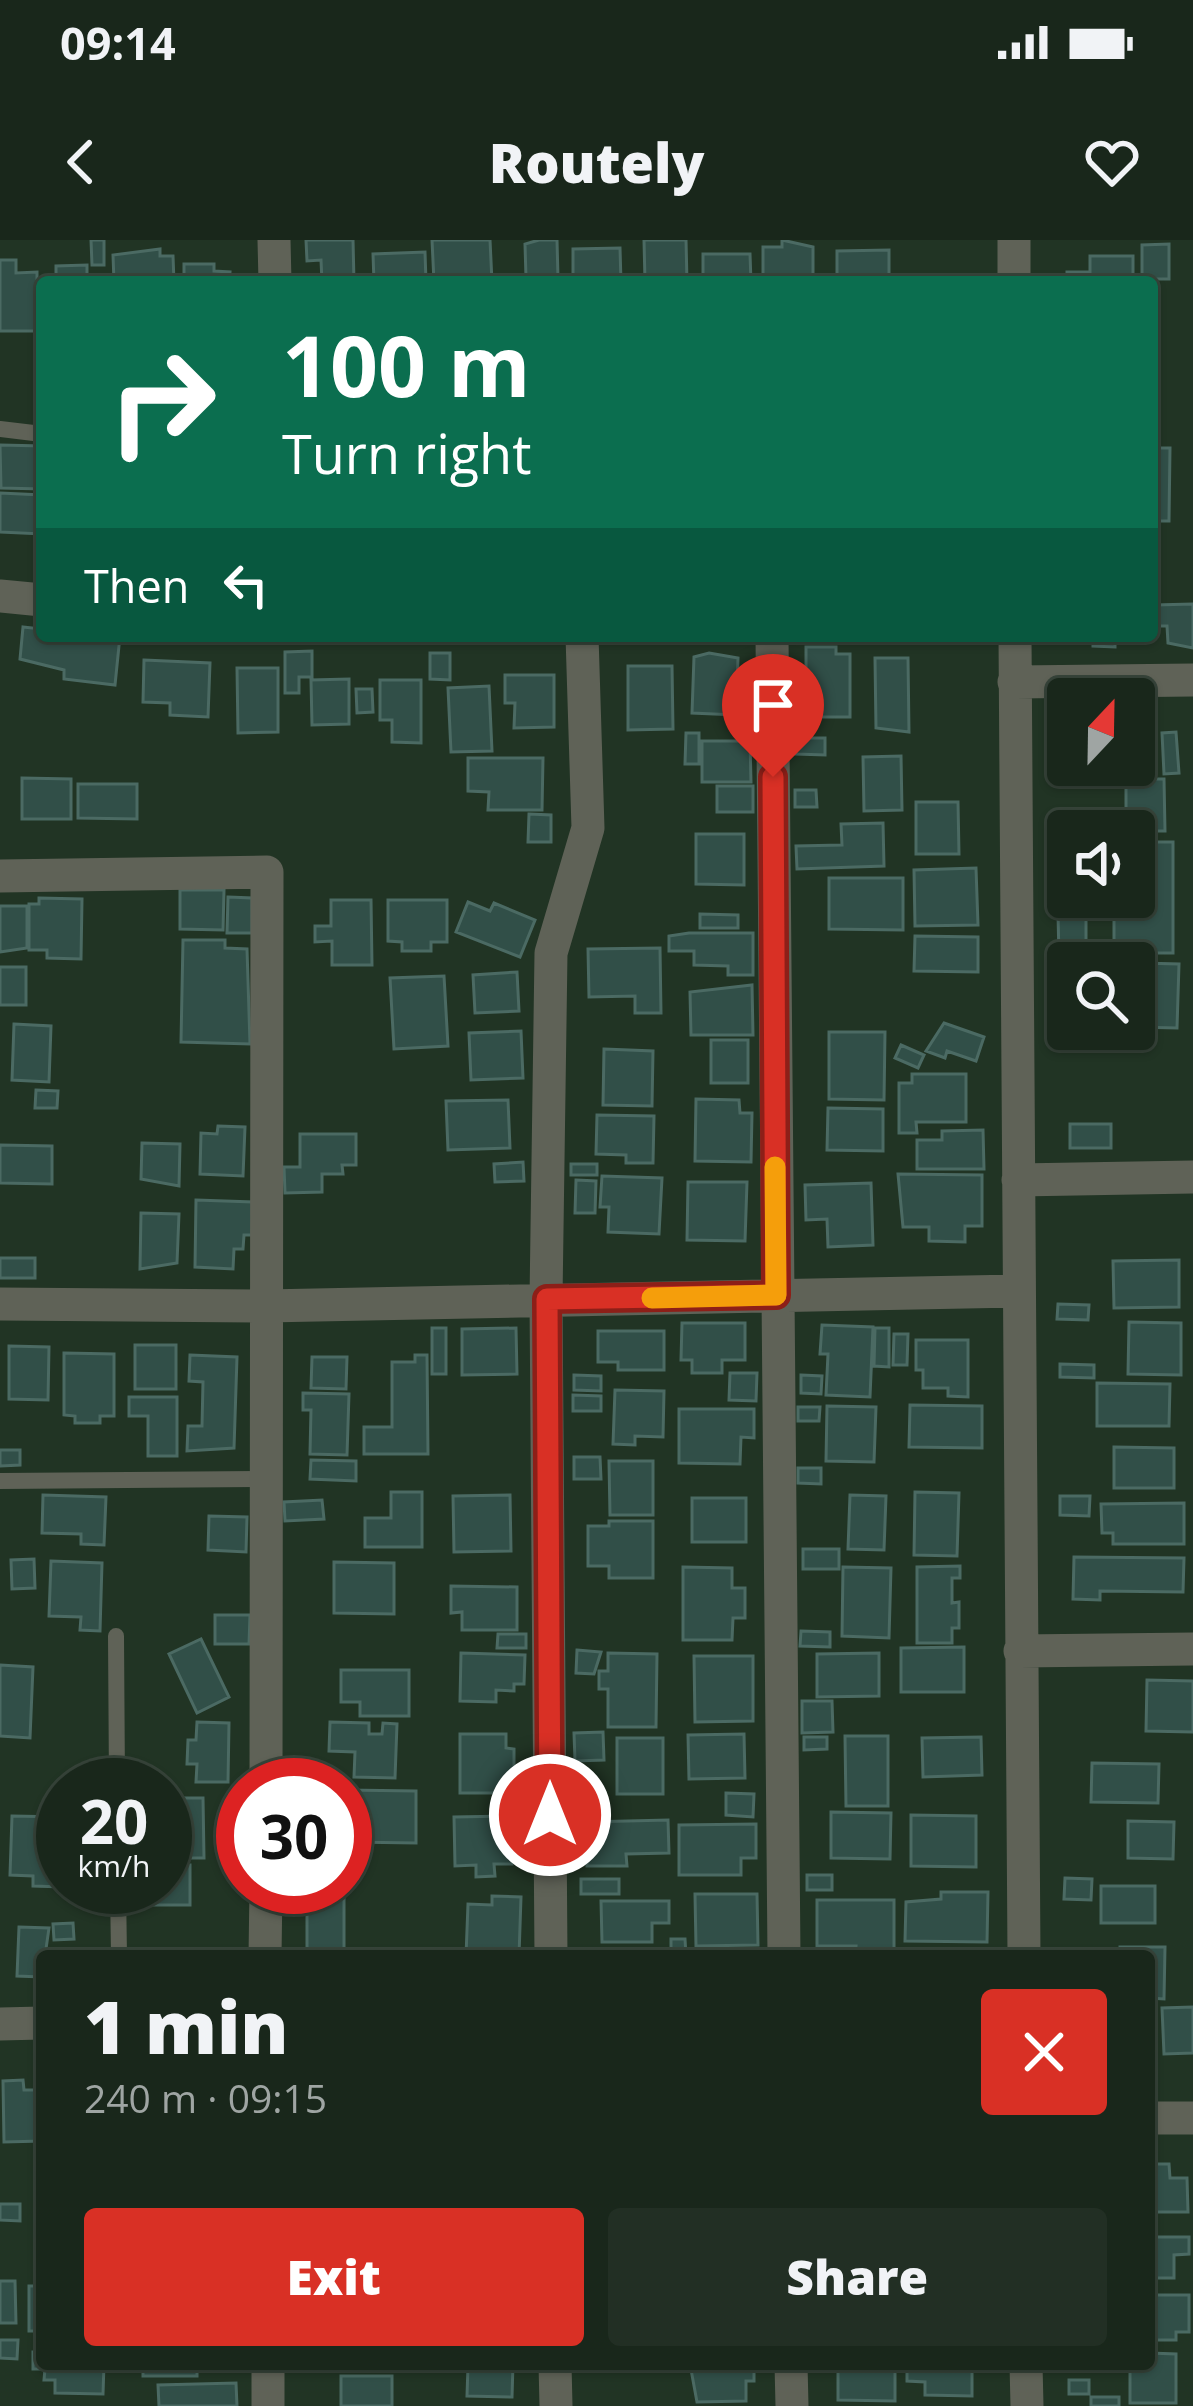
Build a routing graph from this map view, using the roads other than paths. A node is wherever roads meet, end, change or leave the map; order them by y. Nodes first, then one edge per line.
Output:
1 (274, 240) edge
2 (1014, 240) edge
3 (274, 276) edge
4 (1014, 276) edge
5 (0, 429) edge
6 (36, 433) edge
7 (0, 596) edge
8 (36, 599) edge
9 (583, 642) edge
10 (772, 642) edge
11 (1015, 642) edge
12 (1193, 680) edge
13 (1014, 682) junction
14 (0, 876) edge
15 (1193, 1177) edge
16 (1018, 1180) junction
17 (1017, 1291) junction
18 (776, 1295) junction
19 (547, 1299) junction
20 (0, 1304) edge
21 (266, 1306) junction
22 (266, 1479) junction
23 (0, 1481) edge
24 (116, 1636) dead end
25 (1193, 1649) edge
26 (1020, 1651) junction
27 (117, 1758) edge
28 (266, 1758) edge
29 (118, 1914) edge
30 (266, 1914) edge
31 (119, 1950) edge
32 (266, 1950) edge
33 (551, 1950) edge
34 (784, 1950) edge
35 (1024, 1950) edge
36 (0, 2024) edge
37 (36, 2024) edge
38 (1155, 2118) edge
39 (1193, 2118) edge
40 (268, 2370) edge
41 (555, 2370) edge
42 (791, 2370) edge
43 (1027, 2370) edge
44 (268, 2406) edge
45 (556, 2406) edge
46 (792, 2406) edge
47 (1027, 2406) edge

1 - 3 street
2 - 4 street
5 - 6 lane
7 - 8 street
9 - 19 street
10 - 18 street
11 - 13 street
12 - 13 street
13 - 16 street
14 - 21 street
15 - 16 street
16 - 17 street
17 - 18 street
17 - 26 street
18 - 19 street
18 - 34 street
19 - 21 street
19 - 33 street
20 - 21 street
21 - 22 street
22 - 23 lane
22 - 28 street
24 - 27 lane
25 - 26 street
26 - 35 street
29 - 31 lane
30 - 32 street
36 - 37 street
38 - 39 street
40 - 44 street
41 - 45 street
42 - 46 street
43 - 47 street

